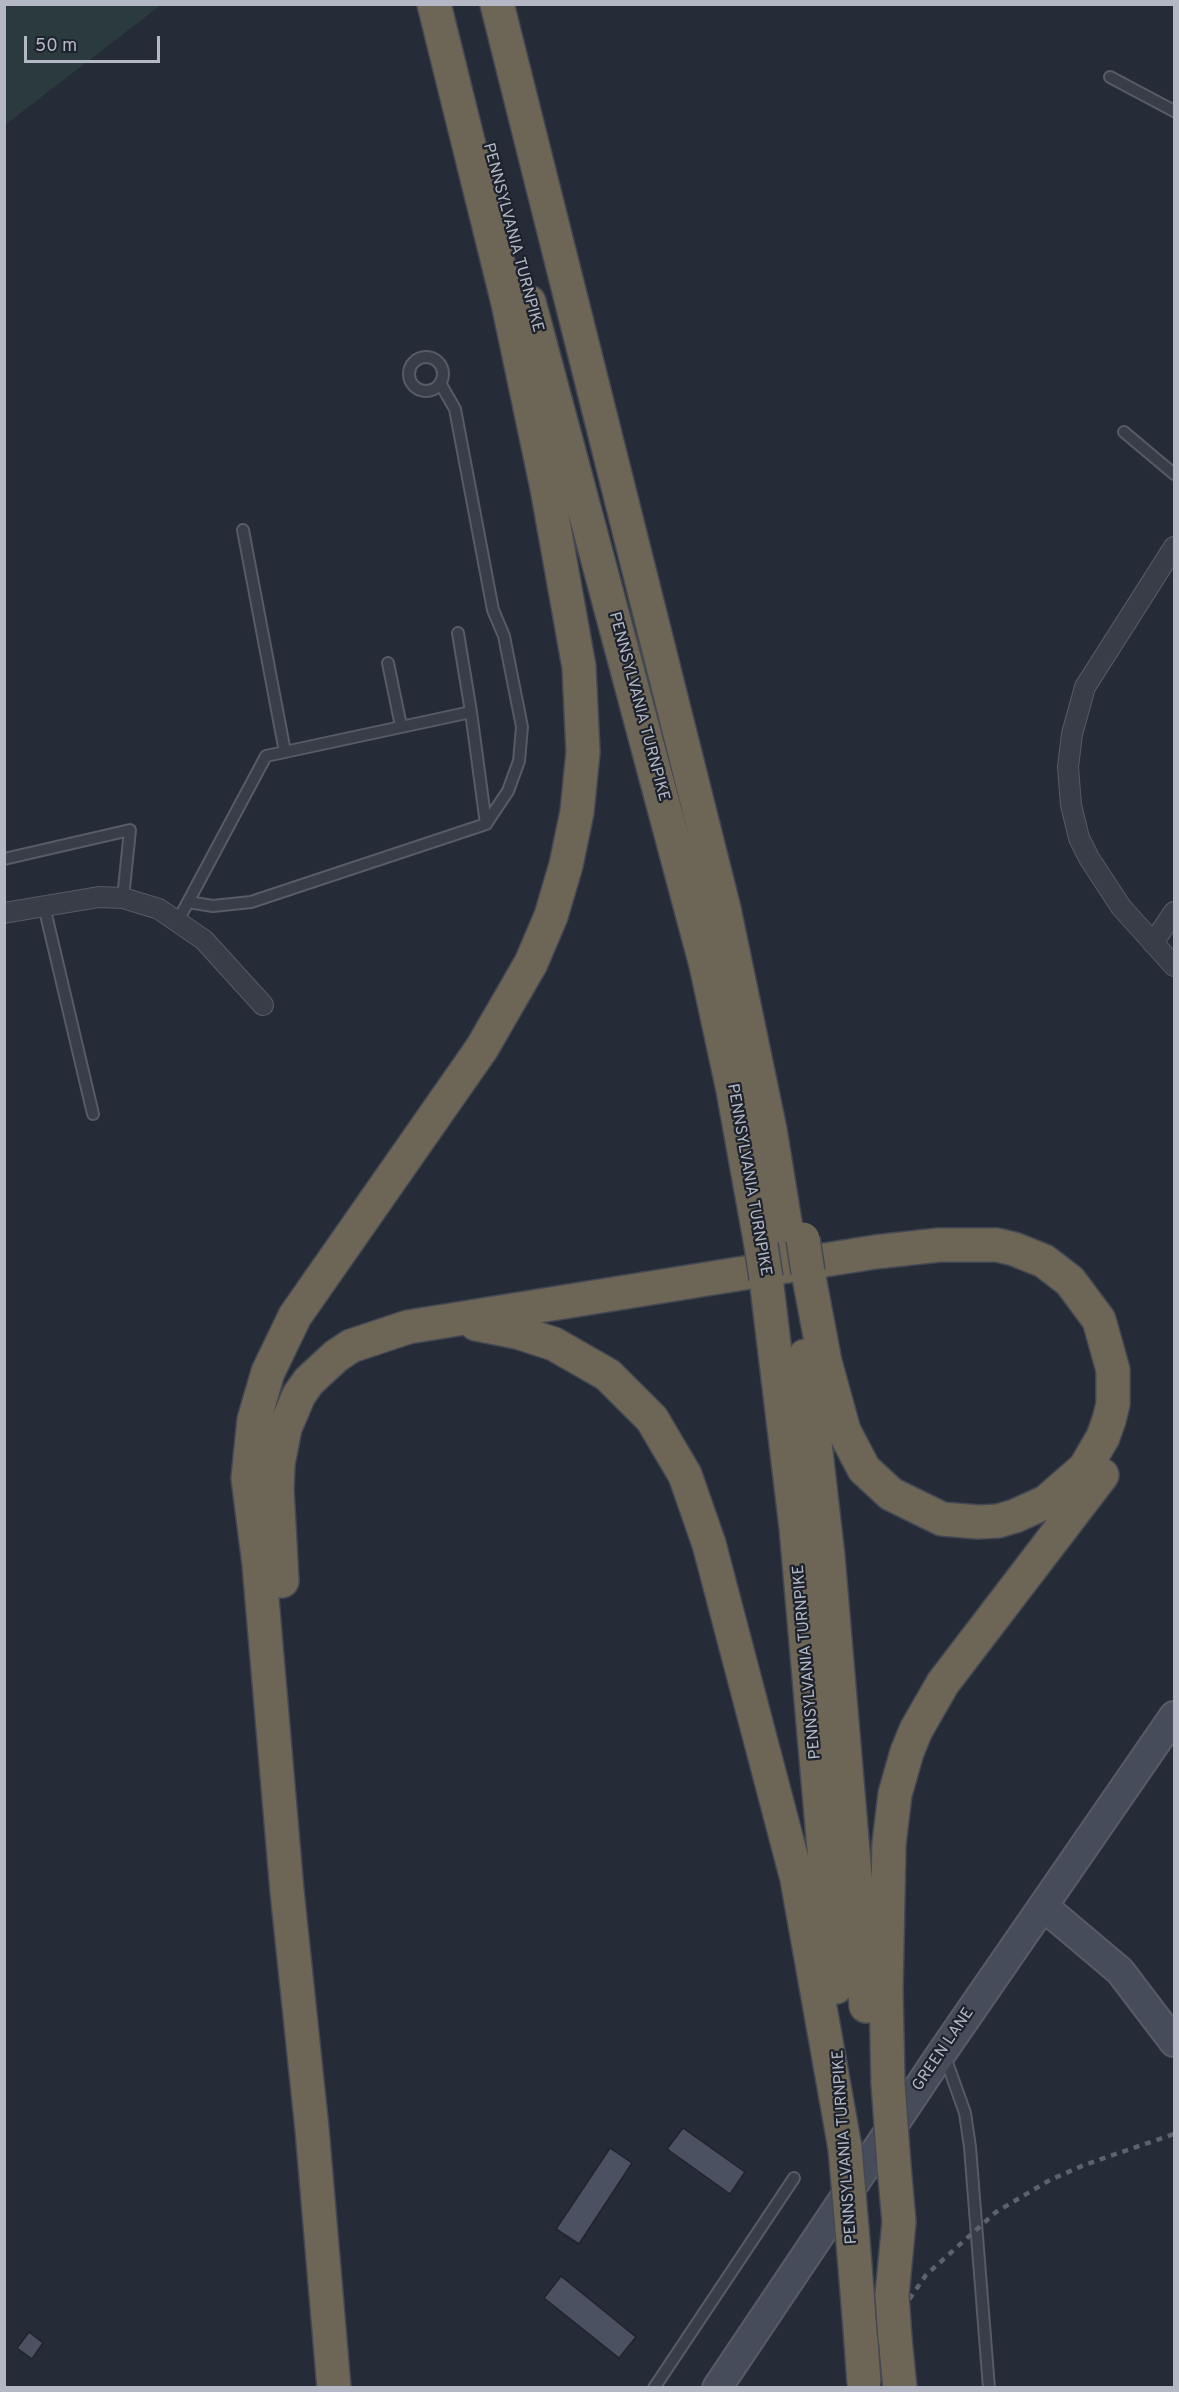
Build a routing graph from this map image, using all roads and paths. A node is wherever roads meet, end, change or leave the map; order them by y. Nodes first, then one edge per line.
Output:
1 (434, 4) edge
2 (450, 4) edge
3 (497, 4) edge
4 (1110, 77) dead end
5 (1174, 111) edge
6 (440, 383) dead end
7 (1124, 432) dead end
8 (1174, 474) edge
9 (243, 530) dead end
10 (1174, 547) edge
11 (458, 633) dead end
12 (388, 663) dead end
13 (471, 712) junction
14 (401, 726) junction
15 (285, 752) junction
16 (486, 824) junction
17 (4, 859) edge
18 (123, 898) junction
19 (188, 902) junction
20 (44, 906) junction
21 (1174, 912) edge
22 (4, 914) edge
23 (178, 920) junction
24 (1153, 943) junction
25 (1174, 966) edge
26 (263, 1005) dead end
27 (93, 1113) dead end
28 (784, 1242) junction
29 (789, 1275) junction
30 (439, 1322) junction
31 (259, 1564) junction
32 (1174, 1716) edge
33 (1043, 1906) junction
34 (1174, 2042) edge
35 (943, 2051) junction
36 (881, 2094) junction
37 (844, 2148) junction
38 (794, 2178) dead end
39 (865, 2385) edge
40 (333, 2388) edge
41 (351, 2388) edge
42 (654, 2388) edge
43 (717, 2388) edge
44 (900, 2388) edge
45 (989, 2388) edge

1 - 31 highway
2 - 28 highway, PENNSYLVANIA TURNPIKE
3 - 28 highway, PENNSYLVANIA TURNPIKE
4 - 5 lane
6 - 16 lane
7 - 8 lane
9 - 15 lane
10 - 24 street
11 - 13 lane
12 - 14 lane
13 - 14 lane
13 - 16 lane
14 - 15 lane
15 - 19 lane
16 - 19 lane
17 - 18 lane
18 - 20 street
18 - 23 street
19 - 23 lane
20 - 22 street
20 - 27 lane
21 - 24 street
23 - 26 street
24 - 25 street
28 - 29 highway, PENNSYLVANIA TURNPIKE, bridge
29 - 30 highway
29 - 36 highway, PENNSYLVANIA TURNPIKE
29 - 37 highway, PENNSYLVANIA TURNPIKE
30 - 37 highway
30 - 41 highway
31 - 36 highway
31 - 40 highway
32 - 33 street, GREEN LANE
33 - 34 street
33 - 35 street, GREEN LANE
35 - 43 street, GREEN LANE
35 - 45 lane
36 - 44 highway, PENNSYLVANIA TURNPIKE, bridge
37 - 39 highway, PENNSYLVANIA TURNPIKE, bridge
38 - 42 lane

